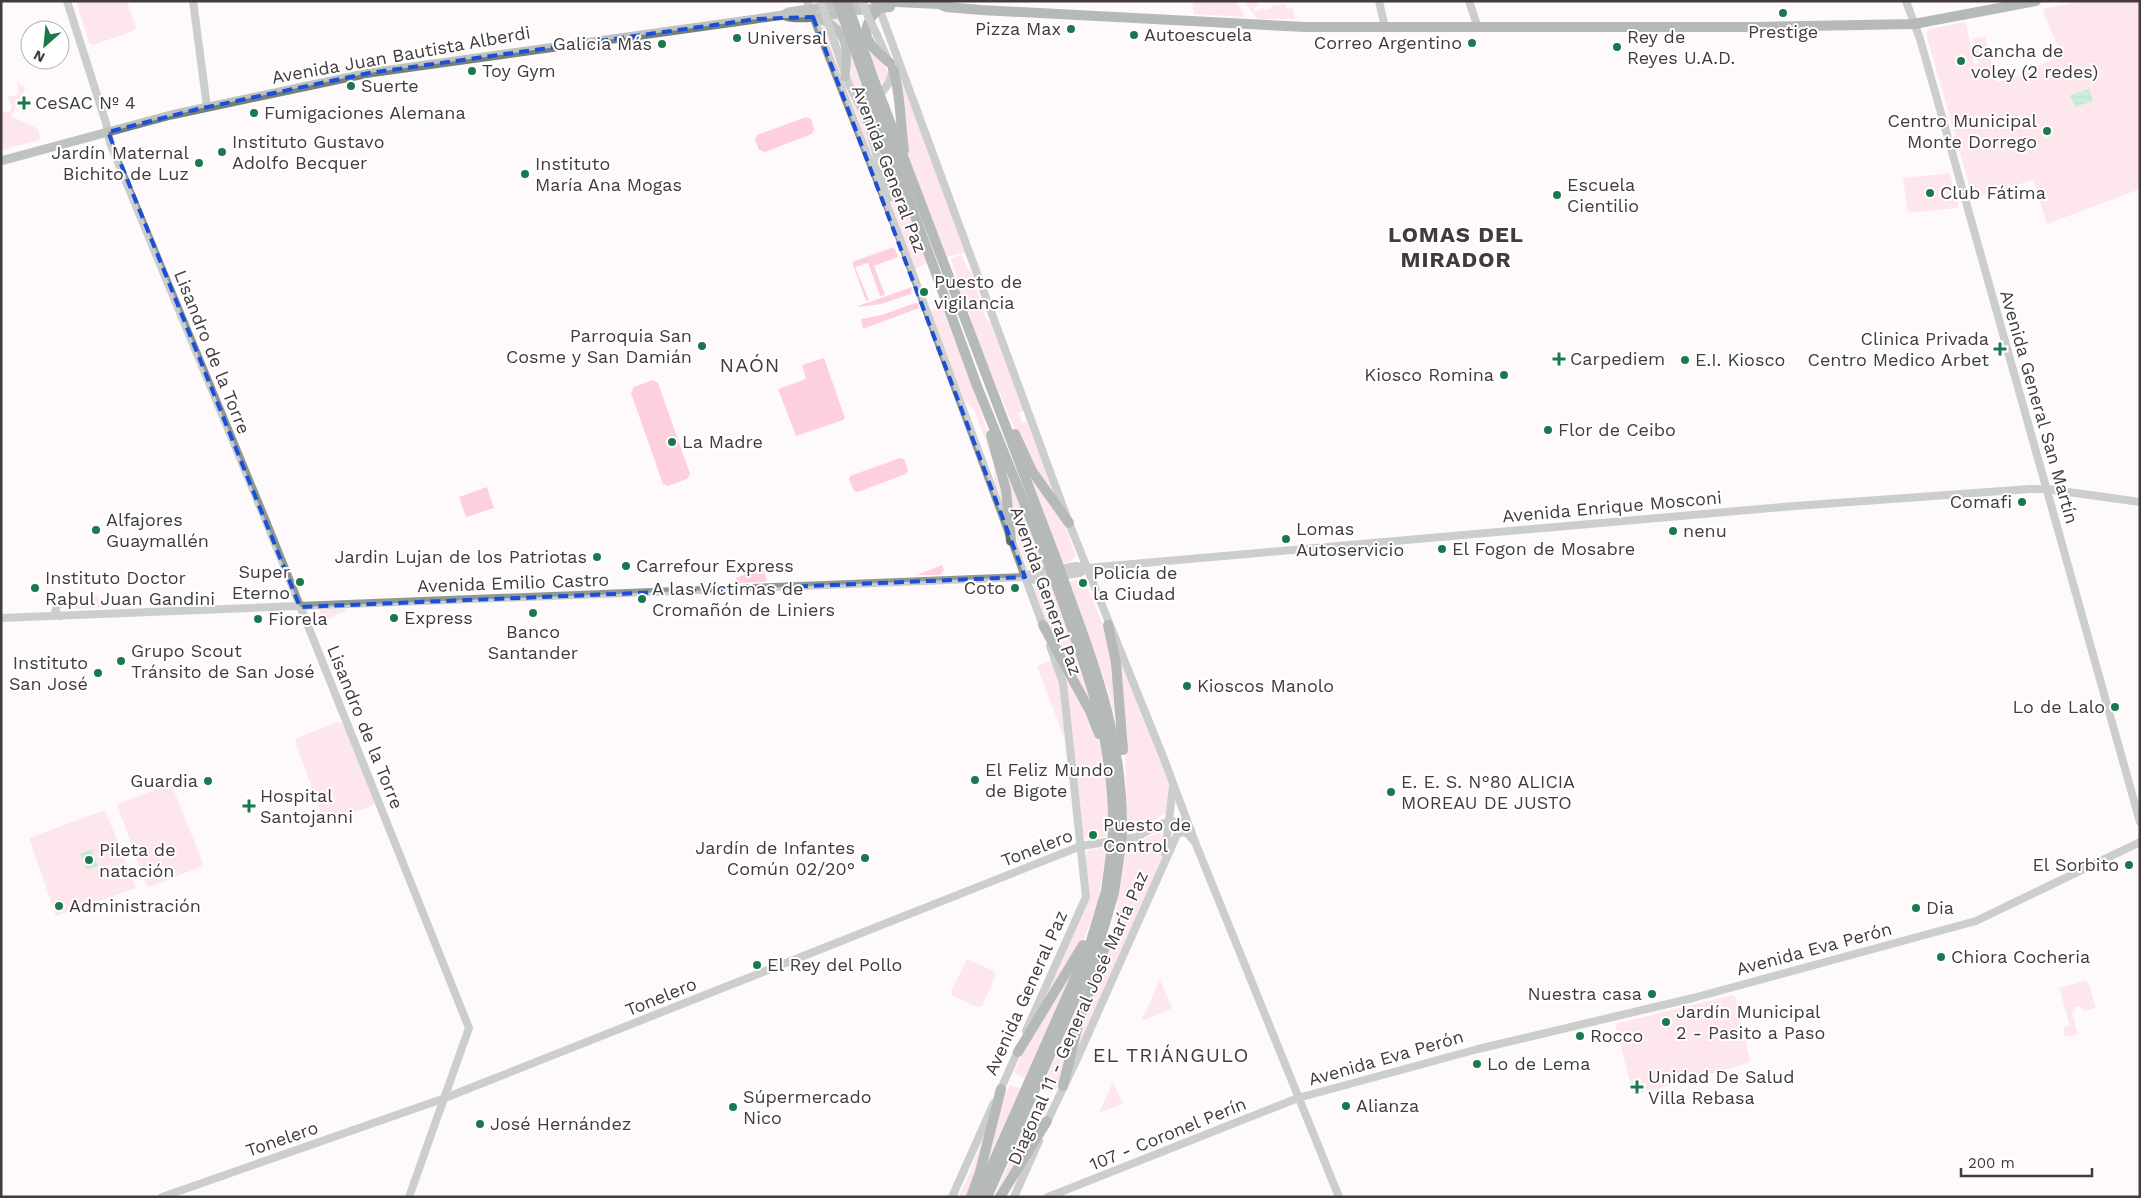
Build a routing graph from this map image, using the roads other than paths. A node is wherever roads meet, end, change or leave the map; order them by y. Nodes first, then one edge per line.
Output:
1 (67, 1) edge
2 (193, 1) edge
3 (816, 1) edge
4 (821, 1) edge
5 (837, 1) edge
6 (846, 1) edge
7 (863, 1) edge
8 (1379, 1) edge
9 (1469, 1) edge
10 (1906, 1) edge
11 (2036, 1) edge
12 (876, 3) edge
13 (810, 9) edge
14 (850, 24) junction
15 (1914, 24) junction
16 (1385, 28) junction
17 (1478, 28) junction
18 (892, 66) junction
19 (847, 81) junction
20 (207, 107) junction
21 (867, 120) junction
22 (108, 132) junction
23 (1, 161) edge
24 (904, 176) junction
25 (898, 234) junction
26 (983, 371) junction
27 (977, 386) junction
28 (2047, 489) junction
29 (2140, 502) edge
30 (1069, 523) junction
31 (1011, 541) junction
32 (1050, 556) junction
33 (1086, 568) junction
34 (1065, 571) dead end
35 (1048, 574) dead end
36 (1025, 577) junction
37 (1063, 592) junction
38 (57, 606) dead end
39 (300, 607) junction
40 (60, 616) junction
41 (1, 618) edge
42 (1108, 624) junction
43 (1043, 625) junction
44 (1112, 776) junction
45 (1174, 784) junction
46 (1122, 789) junction
47 (1168, 822) junction
48 (2140, 822) edge
49 (1189, 831) junction
50 (1117, 832) junction
51 (2140, 842) edge
52 (1081, 846) junction
53 (1165, 860) junction
54 (1110, 892) junction
55 (1018, 1052) junction
56 (1074, 1057) junction
57 (1063, 1086) joint
58 (1001, 1089) junction
59 (1028, 1096) junction
60 (445, 1098) junction
61 (1299, 1100) junction
62 (1047, 1121) junction
63 (162, 1197) edge
64 (409, 1197) edge
65 (952, 1197) edge
66 (971, 1197) edge
67 (978, 1197) edge
68 (987, 1197) edge
69 (1000, 1197) edge
70 (1014, 1197) edge
71 (1048, 1197) edge
72 (1061, 1197) edge
73 (1338, 1197) edge

1 - 22 main road, Lisandro de la Torre
2 - 20 main road
3 - 13 main road
4 - 19 main road, bridge
5 - 14 highway, Avenida General Paz, bridge
6 - 14 highway, Avenida General Paz, bridge
7 - 12 main road, Avenida Juan Bautista Alberdi
7 - 13 main road, Avenida Juan Bautista Alberdi
7 - 18 main road, bridge
8 - 16 main road
9 - 17 main road
10 - 15 main road, Avenida General San Martín
11 - 15 highway
12 - 13 main road, Avenida Juan Bautista Alberdi
12 - 16 highway
12 - 18 highway
12 - 30 main road
13 - 19 main road
13 - 20 main road, Avenida Juan Bautista Alberdi
13 - 25 main road, Avenida General Paz
14 - 24 highway, Avenida General Paz, bridge
15 - 17 highway
15 - 28 main road, Avenida General San Martín
16 - 17 highway
18 - 19 main road
18 - 24 highway
19 - 21 main road
20 - 22 main road, Avenida Juan Bautista Alberdi
21 - 24 highway
21 - 25 main road
22 - 23 main road, Avenida Juan Bautista Alberdi
22 - 39 main road, Lisandro de la Torre
24 - 26 highway, Avenida General Paz
24 - 27 highway, Avenida General Paz
25 - 31 main road, Avenida General Paz
26 - 30 highway
26 - 32 highway, Avenida General Paz
27 - 31 highway
27 - 32 highway, Avenida General Paz
28 - 29 main road, Avenida Enrique Mosconi
28 - 33 main road, Avenida Enrique Mosconi
28 - 48 main road, Avenida General San Martín
30 - 33 main road
31 - 36 main road, Avenida General Paz
32 - 37 highway, Avenida General Paz, bridge
33 - 34 main road
33 - 42 main road
35 - 36 main road, Avenida Emilio Castro
36 - 39 main road, Avenida Emilio Castro
36 - 43 main road, Avenida General Paz
37 - 44 highway, Avenida General Paz
37 - 46 highway, Avenida General Paz
38 - 40 main road
39 - 40 main road, Avenida Emilio Castro
39 - 60 main road, Lisandro de la Torre
40 - 41 main road, Avenida Emilio Castro
42 - 45 main road
42 - 46 highway
43 - 44 highway
43 - 52 main road, Avenida General Paz
44 - 50 highway, Avenida General Paz
45 - 47 main road
45 - 49 main road
46 - 50 highway, Avenida General Paz
47 - 49 main road
47 - 52 main road, Tonelero
47 - 53 main road
49 - 53 main road, Diagonal 11 - General José María Paz
49 - 61 main road
50 - 54 highway, Avenida General Paz, bridge
51 - 61 main road, Avenida Eva Perón
52 - 55 main road, Avenida General Paz
52 - 60 main road, Tonelero
53 - 56 main road, Diagonal 11 - General José María Paz
54 - 55 highway
54 - 56 highway
54 - 59 highway, Avenida General Paz
55 - 58 main road, Avenida General Paz
56 - 57 highway
57 - 62 main road, Diagonal 11 - General José María Paz
58 - 65 main road, Avenida General Paz
58 - 66 highway
59 - 67 highway, Avenida General Paz
59 - 68 highway, Avenida General Paz
60 - 63 main road, Tonelero
60 - 64 main road, Lisandro de la Torre
61 - 71 main road, 107 - Coronel Perín
61 - 72 main road, 107 - Coronel Perín
61 - 73 main road
62 - 69 highway
62 - 70 main road, Diagonal 11 - General José María Paz

